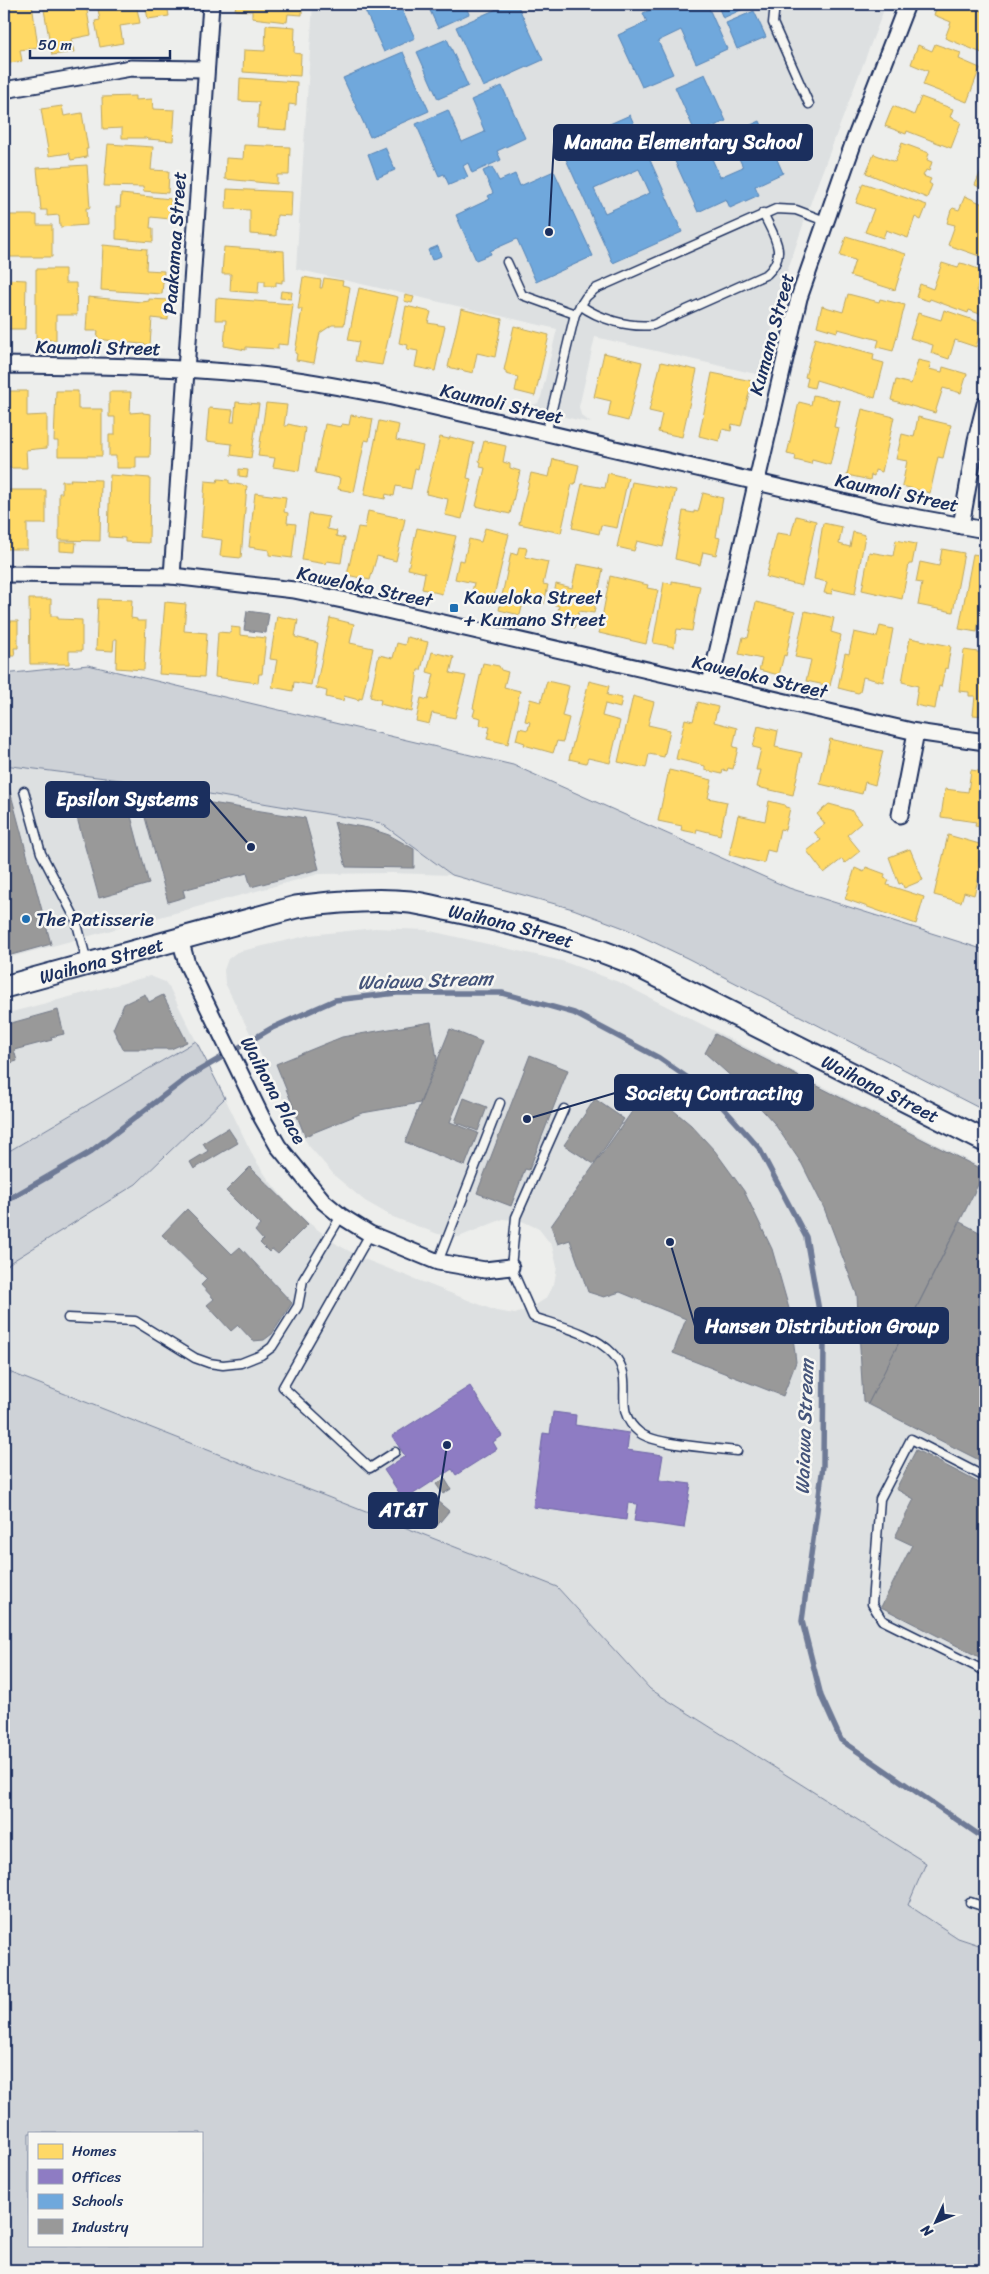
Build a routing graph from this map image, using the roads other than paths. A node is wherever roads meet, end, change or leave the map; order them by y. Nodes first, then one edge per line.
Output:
1 (210, 4) edge
2 (775, 4) edge
3 (904, 5) edge
4 (206, 69) junction
5 (4, 90) edge
6 (809, 104) dead end
7 (763, 214) junction
8 (825, 221) junction
9 (507, 262) dead end
10 (580, 305) junction
11 (575, 314) junction
12 (4, 365) edge
13 (186, 369) junction
14 (985, 404) edge
15 (546, 434) junction
16 (756, 481) junction
17 (960, 526) junction
18 (985, 530) edge
19 (4, 574) edge
20 (172, 576) junction
21 (710, 684) junction
22 (916, 732) junction
23 (985, 742) edge
24 (24, 791) dead end
25 (900, 815) dead end
26 (180, 939) junction
27 (88, 964) junction
28 (4, 987) edge
29 (500, 1103) dead end
30 (564, 1109) dead end
31 (985, 1142) edge
32 (341, 1216) junction
33 (370, 1234) junction
34 (438, 1262) junction
35 (511, 1267) junction
36 (68, 1318) dead end
37 (738, 1451) dead end
38 (395, 1452) dead end
39 (985, 1477) edge
40 (985, 1671) edge
41 (970, 1902) dead end
42 (985, 1907) edge

1 - 4 street, Paakamaa Street
2 - 6 lane
3 - 8 street, Kumano Street
4 - 5 street
4 - 13 street, Paakamaa Street
7 - 8 lane
7 - 10 lane
7 - 10 lane
8 - 16 street, Kumano Street
9 - 11 lane
10 - 11 lane
11 - 15 lane
12 - 13 street, Kaumoli Street
13 - 15 street, Kaumoli Street
13 - 20 street, Paakamaa Street
14 - 17 street
15 - 16 street, Kaumoli Street
16 - 17 street, Kaumoli Street
16 - 21 street, Kumano Street
17 - 18 street, Kaumoli Street
19 - 20 street, Kaweloka Street
20 - 21 street, Kaweloka Street
21 - 22 street, Kaweloka Street
22 - 23 street, Kaweloka Street
22 - 25 street
24 - 27 lane
26 - 27 street, Waihona Street
26 - 31 street, Waihona Street
26 - 32 street, Waihona Place
27 - 28 street, Waihona Street
29 - 34 lane
30 - 35 lane
32 - 33 street, Waihona Place
32 - 36 lane
33 - 34 street, Waihona Place
33 - 38 lane
34 - 35 street, Waihona Place
35 - 37 lane
39 - 40 lane
41 - 42 lane

